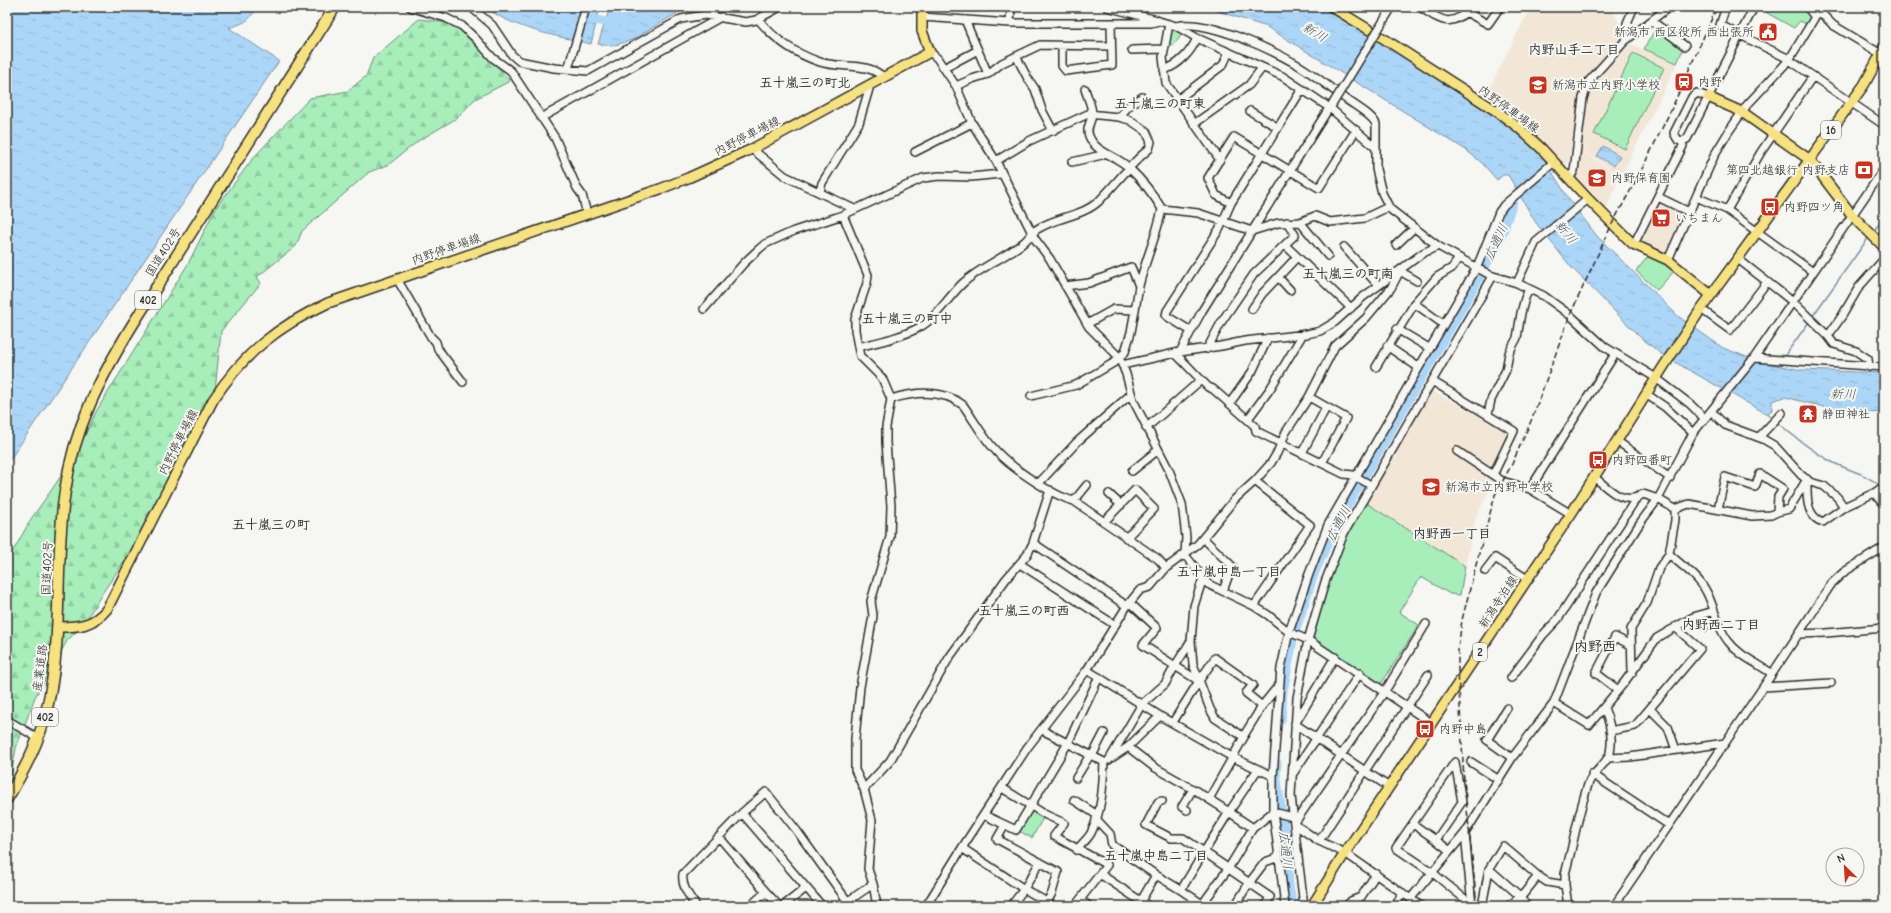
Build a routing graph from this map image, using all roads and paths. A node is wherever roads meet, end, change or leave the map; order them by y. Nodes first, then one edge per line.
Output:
1 (335, 7) edge
2 (410, 7) edge
3 (471, 7) edge
4 (586, 7) edge
5 (780, 7) edge
6 (922, 7) edge
7 (1011, 7) edge
8 (1107, 7) edge
9 (1332, 7) edge
10 (1392, 7) edge
11 (1500, 7) edge
12 (1634, 7) edge
13 (1669, 7) edge
14 (1726, 7) edge
15 (1754, 7) edge
16 (1806, 7) edge
17 (1422, 8) edge
18 (1468, 10) edge
19 (1818, 11) edge
20 (721, 17) junction
21 (922, 17) junction
22 (758, 19) junction
23 (965, 20) junction
24 (1652, 20) junction
25 (1159, 21) junction
26 (1111, 23) junction
27 (1010, 24) junction
28 (1172, 25) junction
29 (1635, 33) junction
30 (1741, 35) junction
31 (1197, 38) junction
32 (1062, 46) junction
33 (1111, 46) junction
34 (1685, 46) dead end
35 (1164, 49) junction
36 (978, 50) junction
37 (1132, 50) dead end
38 (1882, 51) edge
39 (930, 52) junction
40 (1229, 52) junction
41 (1016, 56) junction
42 (1789, 60) junction
43 (944, 68) junction
44 (1262, 68) junction
45 (568, 69) junction
46 (1164, 70) junction
47 (988, 74) junction
48 (1813, 76) junction
49 (884, 78) junction
50 (868, 86) junction
51 (956, 86) junction
52 (1085, 89) dead end
53 (1302, 89) junction
54 (1142, 97) dead end
55 (1708, 97) junction
56 (1177, 100) junction
57 (1852, 101) junction
58 (1331, 106) junction
59 (1250, 111) dead end
60 (1742, 112) junction
61 (1092, 114) junction
62 (1119, 117) junction
63 (541, 118) junction
64 (972, 122) junction
65 (1194, 124) junction
66 (1884, 124) edge
67 (1277, 127) junction
68 (1356, 130) junction
69 (1053, 131) junction
70 (1772, 134) junction
71 (1682, 141) junction
72 (1375, 148) junction
73 (752, 149) junction
74 (914, 152) dead end
75 (1104, 153) junction
76 (1262, 153) junction
77 (1220, 160) junction
78 (1810, 160) junction
79 (996, 161) junction
80 (1072, 162) dead end
81 (1554, 162) junction
82 (1129, 168) junction
83 (1884, 170) edge
84 (1289, 171) junction
85 (1001, 174) junction
86 (1569, 179) junction
87 (820, 192) junction
88 (1658, 197) junction
89 (1696, 197) junction
90 (1588, 199) junction
91 (1231, 203) junction
92 (1388, 207) junction
93 (854, 209) junction
94 (1162, 209) junction
95 (1727, 210) junction
96 (1689, 212) junction
97 (587, 214) junction
98 (843, 215) junction
99 (1852, 215) junction
100 (1222, 222) junction
101 (1287, 222) junction
102 (1300, 222) junction
103 (1414, 228) junction
104 (1252, 231) junction
105 (1033, 233) junction
106 (1758, 233) junction
107 (1633, 244) junction
108 (1286, 245) junction
109 (1396, 245) dead end
110 (1438, 246) junction
111 (1884, 246) edge
112 (1344, 247) dead end
113 (1328, 256) dead end
114 (1297, 257) junction
115 (1459, 258) junction
116 (1738, 259) junction
117 (1884, 259) edge
118 (1668, 260) junction
119 (1478, 268) junction
120 (1400, 271) junction
121 (1813, 272) junction
122 (1278, 276) junction
123 (1491, 276) junction
124 (397, 279) junction
125 (1417, 281) dead end
126 (1767, 282) junction
127 (1517, 283) junction
128 (1378, 285) junction
129 (1065, 286) junction
130 (1138, 286) junction
131 (1529, 289) junction
132 (1290, 290) dead end
133 (1711, 295) junction
134 (1793, 302) junction
135 (1414, 303) junction
136 (1351, 308) junction
137 (704, 309) dead end
138 (1252, 309) dead end
139 (1135, 310) junction
140 (1701, 310) junction
141 (1087, 324) junction
142 (1443, 324) junction
143 (1397, 330) junction
144 (1191, 331) junction
145 (1303, 334) junction
146 (1828, 336) junction
147 (1268, 338) junction
148 (1387, 346) junction
149 (858, 347) junction
150 (1429, 348) junction
151 (1207, 349) junction
152 (1177, 353) junction
153 (1615, 354) junction
154 (1119, 357) junction
155 (1754, 358) junction
156 (1122, 365) junction
157 (1376, 367) dead end
158 (1418, 367) junction
159 (1869, 367) junction
160 (1884, 367) edge
161 (1656, 378) junction
162 (1201, 380) junction
163 (1432, 380) junction
164 (463, 382) dead end
165 (1131, 394) junction
166 (1646, 394) junction
167 (1031, 396) dead end
168 (1309, 397) junction
169 (891, 399) junction
170 (1230, 404) junction
171 (1326, 408) junction
172 (1711, 411) junction
173 (1782, 413) dead end
174 (1488, 414) junction
175 (1704, 418) junction
176 (1248, 419) junction
177 (1146, 428) junction
178 (1693, 433) junction
179 (1759, 437) junction
180 (1617, 441) junction
181 (1281, 443) junction
182 (1158, 450) junction
183 (1457, 451) dead end
184 (1302, 453) junction
185 (1322, 463) junction
186 (1132, 471) dead end
187 (1493, 475) junction
188 (1356, 477) junction
189 (1594, 477) junction
190 (1670, 478) junction
191 (1807, 479) junction
192 (1255, 481) junction
193 (1039, 483) junction
194 (1369, 484) dead end
195 (1087, 485) dead end
196 (1530, 489) junction
197 (1050, 490) junction
198 (1879, 490) edge
199 (1109, 494) dead end
200 (1636, 499) junction
201 (1658, 499) junction
202 (1074, 500) junction
203 (1121, 505) junction
204 (1884, 505) edge
205 (1844, 507) junction
206 (1675, 509) junction
207 (1718, 509) junction
208 (1777, 512) junction
209 (1571, 514) junction
210 (1104, 522) junction
211 (1126, 538) junction
212 (1203, 538) junction
213 (1033, 543) junction
214 (1884, 547) edge
215 (1669, 554) junction
216 (1185, 555) junction
217 (1020, 564) junction
218 (1166, 568) junction
219 (1485, 571) dead end
220 (1203, 578) junction
221 (1528, 579) junction
222 (1223, 591) junction
223 (1128, 604) junction
224 (1254, 606) junction
225 (1714, 611) junction
226 (1426, 624) dead end
227 (1115, 625) junction
228 (58, 627) junction
229 (1675, 627) junction
230 (1884, 628) edge
231 (1290, 633) junction
232 (1799, 634) junction
233 (1308, 639) junction
234 (1191, 641) junction
235 (1631, 645) junction
236 (1335, 657) junction
237 (1174, 666) junction
238 (1087, 670) junction
239 (1360, 673) junction
240 (1632, 673) junction
241 (1772, 674) junction
242 (1428, 675) dead end
243 (1099, 677) junction
244 (1511, 678) dead end
245 (1199, 680) junction
246 (1830, 683) dead end
247 (1279, 685) junction
248 (1763, 688) junction
249 (1618, 690) junction
250 (1385, 691) junction
251 (1554, 703) junction
252 (1142, 704) junction
253 (1262, 706) junction
254 (1407, 706) junction
255 (1507, 708) dead end
256 (1604, 708) junction
257 (1650, 709) junction
258 (1160, 716) junction
259 (7, 720) edge
260 (1173, 722) junction
261 (1431, 723) junction
262 (1295, 724) junction
263 (1042, 730) junction
264 (1610, 731) junction
265 (1104, 733) dead end
266 (1243, 737) junction
267 (38, 738) junction
268 (1317, 738) junction
269 (1068, 743) junction
270 (1725, 743) junction
271 (1128, 747) junction
272 (1676, 750) junction
273 (1342, 755) junction
274 (1091, 756) junction
275 (1232, 757) junction
276 (1512, 758) junction
277 (1608, 758) junction
278 (1107, 761) junction
279 (1472, 762) dead end
280 (1258, 769) junction
281 (1365, 771) junction
282 (1592, 774) junction
283 (1292, 775) junction
284 (1273, 776) junction
285 (1076, 778) dead end
286 (1499, 780) junction
287 (1389, 787) junction
288 (1002, 788) junction
289 (864, 789) junction
290 (1193, 789) junction
291 (7, 799) edge
292 (1074, 800) dead end
293 (1209, 800) junction
294 (1162, 801) dead end
295 (1030, 806) junction
296 (1182, 807) dead end
297 (1229, 812) junction
298 (1273, 812) junction
299 (742, 814) junction
300 (984, 815) junction
301 (1097, 817) junction
302 (1293, 819) junction
303 (1413, 824) junction
304 (1005, 825) junction
305 (1669, 825) junction
306 (1253, 828) junction
307 (1465, 833) junction
308 (719, 837) junction
309 (1436, 840) junction
310 (1319, 841) junction
311 (962, 848) junction
312 (1077, 850) junction
313 (1450, 851) junction
314 (1204, 852) junction
315 (1345, 852) junction
316 (1279, 857) junction
317 (1040, 862) junction
318 (1228, 869) junction
319 (1489, 869) junction
320 (1433, 873) junction
321 (1100, 874) junction
322 (1376, 874) junction
323 (1156, 875) junction
324 (1538, 876) junction
325 (1249, 883) junction
326 (873, 884) junction
327 (1565, 886) junction
328 (806, 888) junction
329 (1024, 889) junction
330 (1181, 890) junction
331 (766, 892) junction
332 (1403, 892) junction
333 (1521, 897) junction
334 (1411, 898) junction
335 (1078, 903) edge
336 (845, 904) edge
337 (1046, 904) edge
338 (1140, 904) edge
339 (1202, 905) edge
340 (1472, 905) edge
341 (696, 906) edge
342 (750, 906) edge
343 (779, 906) edge
344 (783, 906) edge
345 (822, 906) edge
346 (877, 906) edge
347 (928, 906) edge
348 (1011, 906) edge
349 (1089, 906) edge
350 (1148, 906) edge
351 (1235, 906) edge
352 (1265, 906) edge
353 (1285, 906) edge
354 (1304, 906) edge
355 (1312, 906) edge
356 (1346, 906) edge
357 (1395, 906) edge
358 (1421, 906) edge
359 (1484, 906) edge
360 (1508, 906) edge
361 (1527, 906) edge
362 (1568, 906) edge
363 (1614, 906) edge

1 - 228 highway, 国道402号 / 402
2 - 63 street
3 - 45 street
4 - 45 street
5 - 22 street
6 - 21 main road
7 - 27 street
8 - 25 street
9 - 81 main road, 内野停車場線
10 - 58 street, bridge
11 - 18 street
12 - 29 street
13 - 24 street
14 - 30 street
15 - 30 street
16 - 19 street
17 - 18 street
19 - 38 street
19 - 42 street
20 - 22 street
20 - 45 street
20 - 63 street
21 - 23 street
21 - 39 main road
22 - 49 street
23 - 27 street
23 - 36 street
24 - 29 street
24 - 34 street
25 - 26 street
25 - 28 street
26 - 27 street
26 - 33 street
28 - 31 street
28 - 35 street
28 - 72 street
29 - 86 street
30 - 42 street
30 - 55 street
31 - 40 street
31 - 46 street
32 - 33 street
32 - 33 street
32 - 41 street
35 - 37 street
35 - 46 street
36 - 43 street
36 - 47 street
38 - 57 main road, 16
39 - 43 street
39 - 49 main road, 内野停車場線
40 - 44 street
40 - 56 street
41 - 47 street
41 - 69 street
42 - 48 street
42 - 60 street
43 - 51 street
44 - 53 street
44 - 65 street
46 - 56 street
47 - 51 street
48 - 57 street
48 - 70 street
49 - 50 main road, 内野停車場線
50 - 73 main road, 内野停車場線
50 - 87 street
51 - 64 street
52 - 61 street
53 - 58 street
53 - 67 street
54 - 62 street
55 - 60 main road
55 - 71 street
55 - 71 street
56 - 65 street
57 - 66 street
57 - 78 main road, 16
58 - 68 street
58 - 84 street
59 - 67 street
60 - 70 main road
60 - 89 street
61 - 62 street
61 - 69 street
61 - 75 street
62 - 82 street
63 - 97 street
64 - 74 street
64 - 79 street
65 - 77 street
67 - 76 street
68 - 72 street
68 - 84 street
69 - 79 street
70 - 78 main road
70 - 95 street
71 - 88 street
72 - 92 street
73 - 87 street
73 - 97 main road, 内野停車場線
75 - 80 street
75 - 82 street
76 - 77 street
76 - 84 street
76 - 91 street
77 - 91 street
78 - 99 main road
78 - 106 main road, 2
79 - 85 street
81 - 86 main road, 内野停車場線
81 - 119 street
82 - 94 street
82 - 105 street
83 - 99 street
84 - 104 street
85 - 93 street
85 - 105 street
86 - 90 main road, 内野停車場線
87 - 93 street
88 - 96 street
88 - 107 street
89 - 95 street
89 - 96 street
90 - 107 main road, 内野停車場線
90 - 127 street
91 - 100 street
92 - 102 street
92 - 103 street
93 - 98 street
94 - 100 street
94 - 130 street
95 - 106 street
96 - 118 street
97 - 124 main road, 内野停車場線
98 - 137 street
98 - 149 street
99 - 111 main road
99 - 121 street
100 - 104 street
100 - 144 street
101 - 102 street
101 - 104 street
101 - 108 street
102 - 113 street
103 - 109 street
103 - 110 street
104 - 144 street
105 - 129 street
105 - 149 street
106 - 116 main road, 2
106 - 121 street
107 - 118 main road, 内野停車場線
108 - 114 street
108 - 151 street
110 - 115 street
110 - 120 street
112 - 128 street
114 - 122 street
114 - 136 street
115 - 119 street
115 - 135 street
116 - 126 street
116 - 133 main road, 2
117 - 146 street
118 - 133 main road, 内野停車場線
119 - 123 street
119 - 142 street
120 - 125 street
120 - 128 street
120 - 168 street
121 - 134 street
122 - 132 street
122 - 138 street
123 - 127 street
123 - 163 street
124 - 164 street
124 - 228 main road, 内野停車場線
126 - 134 street
126 - 140 street
127 - 131 street
128 - 136 street
129 - 130 street
129 - 141 street
130 - 139 street
131 - 153 street
131 - 174 street
133 - 140 main road, 2
134 - 146 street
134 - 155 street
135 - 142 street
135 - 143 street
136 - 145 street
139 - 141 street
139 - 154 street
140 - 161 main road, 新潟寺泊線 / 2
141 - 154 street
142 - 150 street
143 - 148 street
143 - 150 street
144 - 152 street
145 - 147 street
145 - 176 street
146 - 159 street
147 - 151 street
147 - 170 street
148 - 157 street
148 - 158 street
149 - 169 street
150 - 158 street
151 - 152 street
152 - 156 street
152 - 162 street
153 - 161 street
153 - 196 street
154 - 156 street
154 - 167 street
155 - 159 street
155 - 172 street
156 - 165 street
158 - 188 street
159 - 160 street
161 - 166 main road, 新潟寺泊線 / 2
161 - 175 street
162 - 170 street
162 - 177 street
163 - 174 street
163 - 233 street
165 - 177 street
165 - 193 street
166 - 178 street
166 - 180 main road, 新潟寺泊線 / 2
168 - 171 street
168 - 181 street
169 - 193 street
169 - 289 street
170 - 176 street
171 - 184 street
171 - 185 street
172 - 175 street
172 - 179 street
173 - 179 street
174 - 187 street
175 - 178 street
176 - 181 street
177 - 182 street
178 - 190 street
179 - 191 street
180 - 189 main road, 新潟寺泊線 / 2
180 - 190 street
181 - 184 street
181 - 192 street
182 - 186 street
182 - 216 street
183 - 187 street
184 - 185 street
185 - 188 street
187 - 196 street
188 - 194 street
188 - 231 street
189 - 200 street
189 - 209 main road, 新潟寺泊線 / 2
190 - 201 street
191 - 205 street
191 - 205 street
191 - 208 street
192 - 212 street
192 - 224 street
193 - 197 street
195 - 202 street
196 - 209 street
197 - 202 street
197 - 213 street
198 - 204 street
198 - 205 street
199 - 203 street
200 - 201 street
200 - 244 street
201 - 206 street
201 - 251 street
202 - 210 street
203 - 210 street
203 - 211 street
206 - 207 street
206 - 215 street
207 - 208 street
207 - 208 street
209 - 221 main road, 新潟寺泊線 / 2
210 - 211 street
211 - 218 street
212 - 216 street
212 - 222 street
213 - 217 street
213 - 223 street
214 - 232 street
215 - 225 street
215 - 235 street
216 - 218 street
216 - 220 street
217 - 227 street
217 - 289 street
218 - 223 street
219 - 221 street
220 - 222 street
220 - 234 street
221 - 261 main road, 新潟寺泊線 / 2
222 - 224 street
223 - 227 street
223 - 237 street
224 - 231 street
225 - 229 street
225 - 241 street
226 - 250 street
227 - 238 street
228 - 267 highway, 産業道路 / 402
229 - 240 street
229 - 257 street
230 - 232 street
231 - 233 street
231 - 247 street
232 - 241 street
233 - 236 street
233 - 262 street
234 - 237 street
234 - 245 street
235 - 240 street
235 - 249 street
236 - 239 street
236 - 262 street
237 - 245 street
237 - 252 street
238 - 243 street
238 - 263 street
239 - 250 street
239 - 268 street
240 - 249 street
241 - 248 street
242 - 254 street
243 - 252 street
243 - 269 street
245 - 253 street
245 - 260 street
245 - 266 street
246 - 248 street
247 - 253 street
247 - 284 street
248 - 270 street
249 - 256 street
250 - 254 street
250 - 273 street
251 - 256 street
251 - 276 street
252 - 258 street
252 - 278 street
253 - 266 street
254 - 261 street
254 - 281 street
255 - 276 street
256 - 264 street
257 - 264 street
257 - 272 street
258 - 260 street
258 - 271 street
259 - 267 street
260 - 275 street
261 - 287 main road, 新潟寺泊線 / 2
262 - 268 street
262 - 283 street
263 - 269 street
263 - 288 street
264 - 277 street
265 - 274 street
266 - 275 street
267 - 291 highway, 産業道路 / 402
268 - 273 street
268 - 283 street
269 - 274 street
269 - 295 street
270 - 272 street
270 - 305 street
271 - 278 street
271 - 290 street
272 - 277 street
273 - 281 street
273 - 302 street
274 - 278 street
274 - 285 street
275 - 280 street
275 - 293 street
276 - 286 street
277 - 282 street
278 - 301 street
279 - 286 street
280 - 284 street
280 - 297 street
281 - 287 street
281 - 310 street
282 - 305 street
282 - 327 street
283 - 302 street
284 - 298 street
286 - 307 street
287 - 315 main road, 新潟寺泊線 / 2
288 - 295 street
288 - 300 street
289 - 326 street
290 - 293 street
290 - 296 street
292 - 301 street
293 - 297 street
294 - 314 street
295 - 304 street
295 - 312 street
297 - 306 street
297 - 314 street
298 - 302 street
298 - 306 street
298 - 316 street
299 - 308 street
299 - 328 street
299 - 336 street
300 - 304 street
300 - 311 street
301 - 312 street
301 - 323 street
302 - 310 street
302 - 354 street
303 - 309 street
303 - 309 street
303 - 320 street
304 - 317 street
305 - 363 street
306 - 318 street
307 - 313 street
307 - 340 street
308 - 331 street
308 - 341 street
309 - 313 street
310 - 315 street
311 - 329 street
311 - 347 street
312 - 321 street
313 - 320 street
314 - 318 street
314 - 330 street
315 - 322 street
315 - 355 main road, 新潟寺泊線 / 2
316 - 325 street
316 - 353 street
317 - 329 street
317 - 337 street
318 - 325 street
318 - 339 street
319 - 324 street
319 - 333 street
319 - 359 street
320 - 334 street
320 - 340 street
321 - 335 street
321 - 338 street
322 - 332 street
322 - 356 street
323 - 330 street
323 - 338 street
324 - 327 street
324 - 333 street
325 - 351 street
325 - 352 street
326 - 336 street
326 - 346 street
327 - 362 street
328 - 344 street
328 - 345 street
329 - 337 street
329 - 348 street
330 - 339 street
331 - 342 street
331 - 343 street
332 - 334 street
332 - 357 street
333 - 360 street
333 - 361 street
334 - 358 street
335 - 349 street
338 - 350 street

